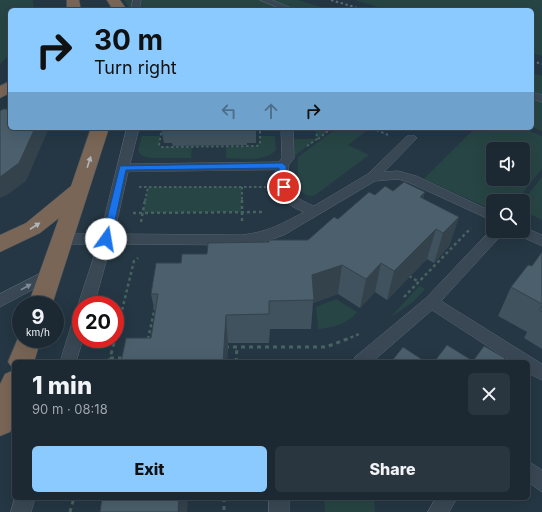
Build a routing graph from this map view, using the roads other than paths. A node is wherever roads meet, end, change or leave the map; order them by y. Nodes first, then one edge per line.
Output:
1 (264, 0) edge
2 (286, 8) edge
3 (99, 130) edge
4 (132, 130) edge
5 (287, 130) edge
6 (411, 138) dead end
7 (282, 166) junction
8 (123, 168) junction
9 (372, 177) junction
10 (80, 188) junction
11 (315, 211) junction
12 (486, 214) edge
13 (530, 235) edge
14 (491, 238) edge
15 (63, 239) junction
16 (106, 239) junction
17 (542, 241) edge
18 (0, 244) edge
19 (51, 273) junction
20 (43, 296) edge
21 (89, 296) edge
22 (0, 301) edge
23 (431, 302) junction
24 (26, 348) edge
25 (72, 348) edge
26 (22, 360) edge
27 (69, 360) edge
28 (363, 360) edge
29 (522, 360) edge
30 (530, 365) edge
31 (542, 373) edge
32 (12, 388) edge
33 (0, 423) edge
34 (530, 472) edge
35 (542, 482) edge
36 (25, 500) edge
37 (279, 500) edge
38 (446, 500) edge
39 (21, 512) edge
40 (278, 512) edge
41 (438, 512) edge

1 - 2 lane
10 -> 3 highway
4 - 8 lane
5 - 7 lane
6 - 9 lane
7 - 8 lane
7 - 11 lane
8 - 16 lane
9 - 11 lane
9 - 12 lane
10 - 15 highway
18 -> 10 highway
11 - 16 lane
13 - 17 lane
14 - 23 lane
15 - 16 lane
15 - 19 highway
16 - 21 lane
19 - 20 highway
22 -> 19 lane
23 - 28 lane
23 - 29 lane
24 - 26 highway
25 - 27 lane
30 - 31 lane
32 - 33 highway
34 - 35 lane
36 - 39 lane
37 - 40 lane
38 - 41 lane

